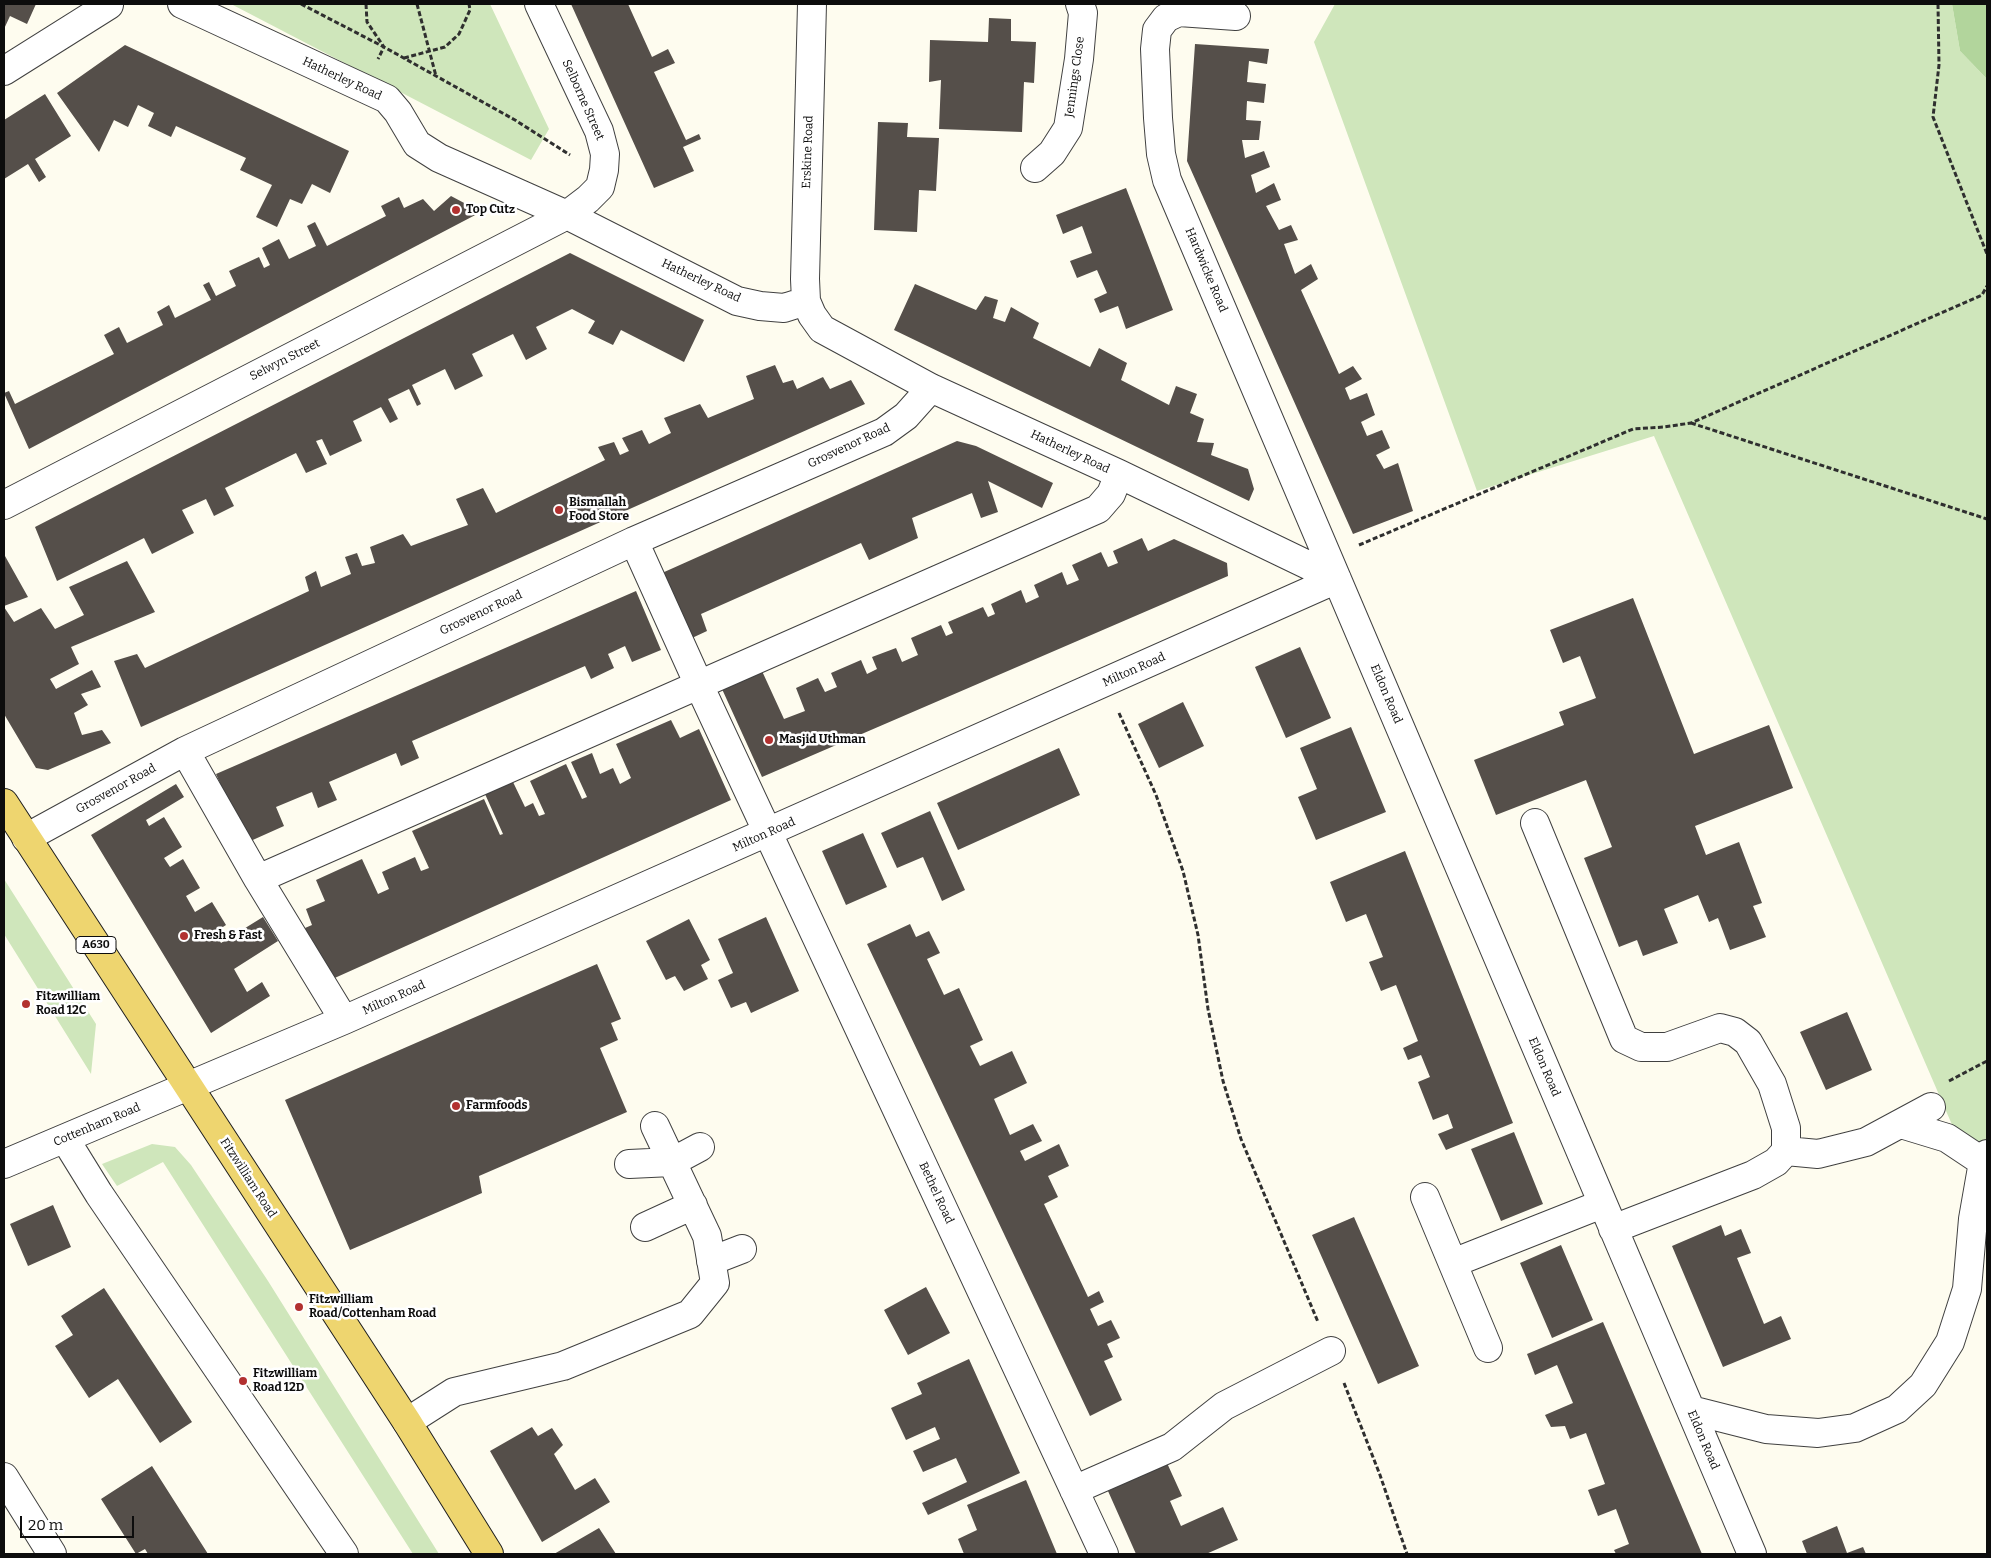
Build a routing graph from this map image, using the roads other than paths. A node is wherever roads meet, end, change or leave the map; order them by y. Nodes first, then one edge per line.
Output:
1 (110, 4) edge
2 (182, 4) edge
3 (539, 4) edge
4 (812, 4) edge
5 (1080, 4) edge
6 (1236, 16) dead end
7 (4, 71) edge
8 (1035, 168) dead end
9 (567, 216) junction
10 (806, 301) junction
11 (931, 388) junction
12 (1119, 474) junction
13 (4, 505) edge
14 (634, 541) junction
15 (1333, 569) junction
16 (699, 685) junction
17 (185, 751) junction
18 (4, 803) edge
19 (1535, 823) dead end
20 (769, 833) junction
21 (26, 838) junction
22 (258, 879) junction
23 (344, 1020) junction
24 (189, 1086) junction
25 (1931, 1107) road end
26 (1901, 1124) junction
27 (655, 1126) dead end
28 (66, 1139) junction
29 (700, 1147) dead end
30 (1786, 1150) junction
31 (1985, 1158) edge
32 (672, 1162) junction
33 (4, 1164) edge
34 (629, 1164) dead end
35 (1425, 1197) dead end
36 (1602, 1204) junction
37 (693, 1205) junction
38 (645, 1226) dead end
39 (1613, 1229) junction
40 (742, 1249) dead end
41 (711, 1261) junction
42 (1453, 1263) junction
43 (1488, 1348) dead end
44 (1331, 1351) road end
45 (1691, 1410) junction
46 (407, 1422) junction
47 (4, 1477) edge
48 (1074, 1490) junction
49 (52, 1554) edge
50 (344, 1554) edge
51 (489, 1554) edge
52 (1104, 1554) edge
53 (1752, 1554) edge

1 - 7 street
2 - 9 street, Hatherley Road
3 - 9 street, Selborne Street
4 - 10 street, Erskine Road
5 - 8 street, Jennings Close
6 - 15 street, Hardwicke Road
9 - 10 street, Hatherley Road
9 - 13 street, Selwyn Street
10 - 11 street, Hatherley Road
11 - 12 street, Hatherley Road
11 - 14 street, Grosvenor Road
12 - 15 street, Hatherley Road
12 - 16 street
14 - 16 street, Bethel Road
14 - 17 street, Grosvenor Road
15 - 20 street, Milton Road
15 - 36 street, Eldon Road
16 - 20 street, Bethel Road
16 - 22 street
17 - 21 street, Grosvenor Road
17 - 22 street
18 - 21 main road, Fitzwilliam Road / A630
19 - 30 street
20 - 23 street, Milton Road
20 - 48 street, Bethel Road
21 - 24 main road, Fitzwilliam Road / A630
22 - 23 street
23 - 24 street, Milton Road
24 - 28 street, Cottenham Road
24 - 46 main road, Fitzwilliam Road / A630
25 - 26 street
26 - 30 street
26 - 31 street
27 - 32 street
28 - 33 street, Cottenham Road
28 - 50 street
29 - 32 street
30 - 39 street
31 - 45 street
32 - 34 street
32 - 37 street
35 - 42 street
36 - 39 street, Eldon Road
36 - 42 street
37 - 38 street
37 - 41 street
39 - 45 street, Eldon Road
40 - 41 street
41 - 46 street
42 - 43 street
44 - 48 street
45 - 53 street, Eldon Road
46 - 51 main road, Fitzwilliam Road / A630
47 - 49 street
48 - 52 street, Bethel Road

